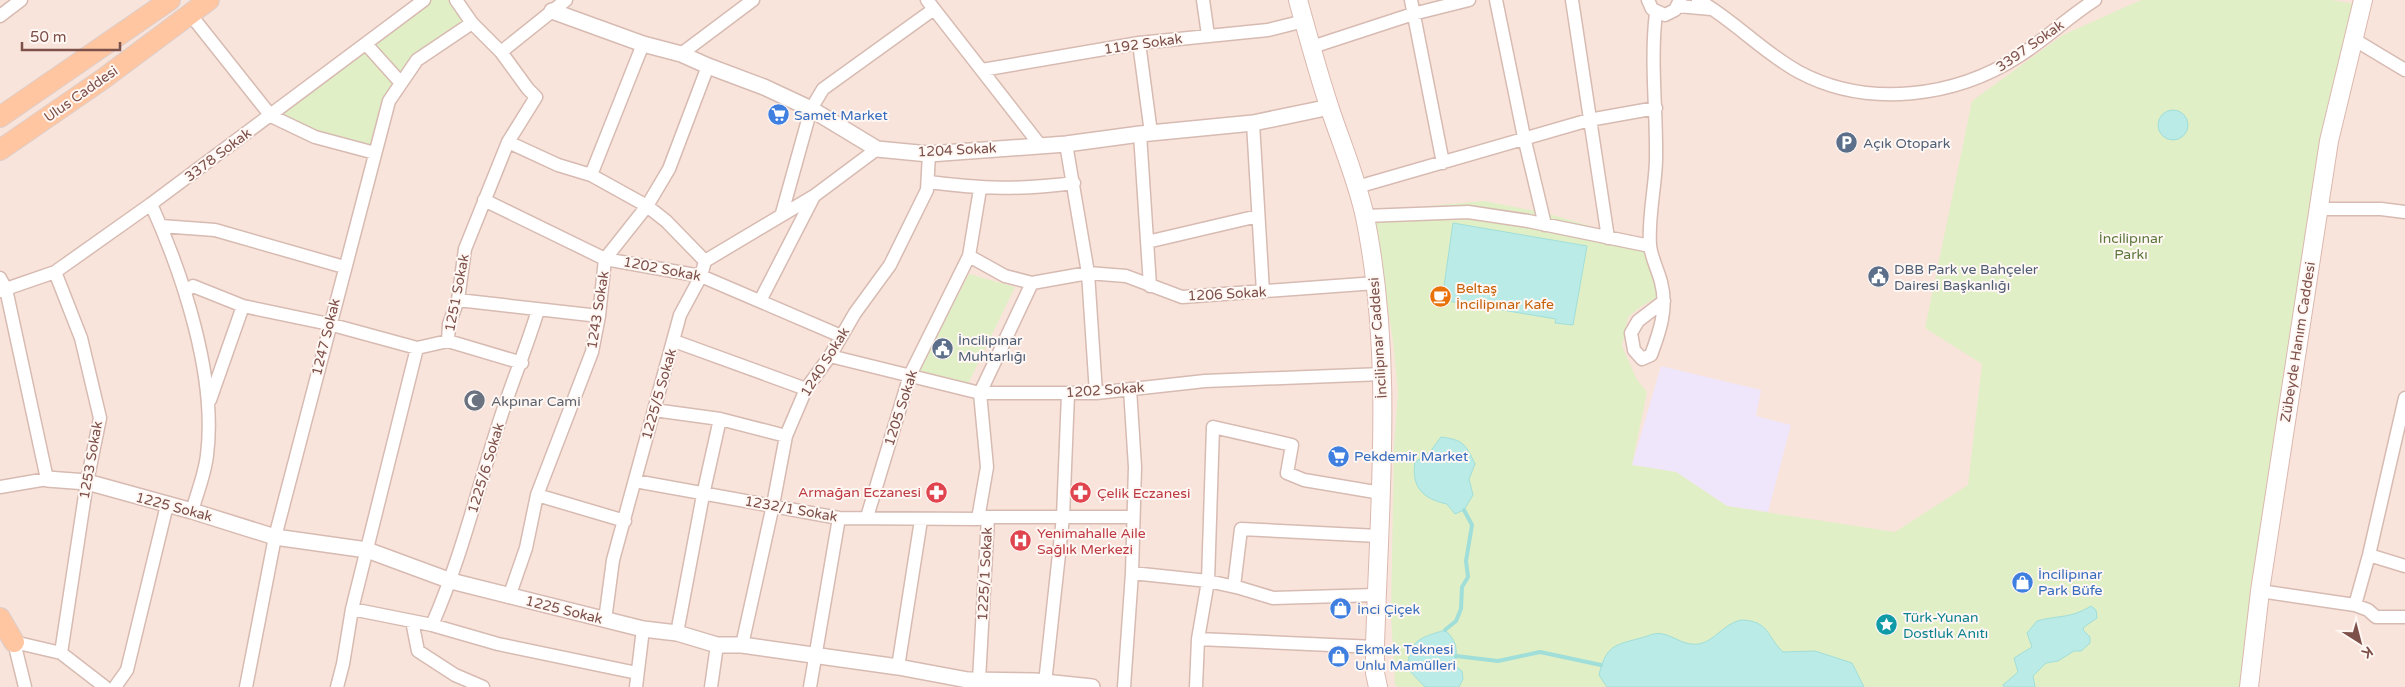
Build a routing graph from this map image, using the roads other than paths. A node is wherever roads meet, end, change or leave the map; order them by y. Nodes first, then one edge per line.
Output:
1 (21, 0) edge
2 (170, 0) edge
3 (209, 0) edge
4 (424, 0) edge
5 (456, 0) edge
6 (566, 0) edge
7 (754, 0) edge
8 (1203, 0) edge
9 (1298, 0) edge
10 (1410, 0) edge
11 (1469, 0) edge
12 (1496, 0) edge
13 (1572, 0) edge
14 (1698, 0) edge
15 (2095, 0) edge
16 (2363, 0) edge
17 (1649, 4) edge
18 (930, 5) edge
19 (1678, 6) edge
20 (1715, 10) junction
21 (552, 11) junction
22 (190, 14) junction
23 (1412, 14) junction
24 (0, 16) edge
25 (1304, 21) junction
26 (472, 23) junction
27 (1653, 33) junction
28 (1208, 35) junction
29 (2355, 40) junction
30 (1139, 43) junction
31 (366, 44) junction
32 (643, 44) junction
33 (1312, 47) junction
34 (501, 52) junction
35 (681, 54) junction
36 (708, 66) junction
37 (982, 70) junction
38 (2405, 70) edge
39 (401, 83) junction
40 (1330, 108) junction
41 (1656, 108) junction
42 (810, 109) junction
43 (271, 116) junction
44 (0, 117) edge
45 (1589, 120) junction
46 (1253, 123) junction
47 (1145, 133) junction
48 (1524, 137) junction
49 (508, 142) junction
50 (1066, 144) junction
51 (1040, 145) junction
52 (877, 149) junction
53 (0, 150) edge
54 (375, 153) junction
55 (929, 154) junction
56 (1443, 163) junction
57 (591, 175) junction
58 (929, 182) junction
59 (1074, 183) junction
60 (1357, 187) junction
61 (980, 189) junction
62 (814, 196) junction
63 (484, 200) junction
64 (151, 204) junction
65 (647, 206) junction
66 (2318, 209) junction
67 (2405, 212) edge
68 (782, 213) junction
69 (1258, 216) junction
70 (1365, 216) junction
71 (1545, 225) junction
72 (161, 226) junction
73 (1608, 238) junction
74 (1147, 242) junction
75 (1650, 246) junction
76 (969, 256) junction
77 (605, 259) junction
78 (705, 261) junction
79 (344, 267) junction
80 (55, 272) junction
81 (1088, 273) junction
82 (701, 276) junction
83 (1032, 282) junction
84 (1376, 283) junction
85 (2, 286) edge
86 (1150, 286) junction
87 (185, 291) junction
88 (1264, 292) junction
89 (760, 299) junction
90 (458, 300) junction
91 (1664, 301) dead end
92 (243, 306) junction
93 (538, 310) junction
94 (599, 316) junction
95 (329, 324) junction
96 (841, 336) junction
97 (448, 341) junction
98 (674, 341) junction
99 (417, 348) junction
100 (830, 356) junction
101 (522, 362) junction
102 (1383, 374) junction
103 (910, 375) junction
104 (806, 389) junction
105 (1130, 389) junction
106 (980, 393) junction
107 (1096, 393) junction
108 (1068, 394) junction
109 (2405, 398) edge
110 (207, 408) junction
111 (654, 410) junction
112 (720, 419) junction
113 (786, 436) junction
114 (47, 479) junction
115 (635, 481) junction
116 (87, 482) junction
117 (0, 487) edge
118 (1381, 493) junction
119 (537, 495) junction
120 (703, 495) junction
121 (167, 505) junction
122 (774, 505) junction
123 (192, 511) junction
124 (867, 517) junction
125 (1063, 517) junction
126 (1133, 517) junction
127 (839, 518) junction
128 (983, 518) junction
129 (921, 520) junction
130 (625, 521) junction
131 (1378, 536) junction
132 (275, 537) junction
133 (368, 550) junction
134 (2370, 555) junction
135 (2405, 566) edge
136 (1132, 573) junction
137 (452, 581) junction
138 (1208, 581) junction
139 (1234, 586) junction
140 (2260, 591) junction
141 (1376, 595) junction
142 (509, 597) junction
143 (2355, 605) junction
144 (352, 608) junction
145 (0, 618) edge
146 (2405, 618) edge
147 (604, 620) junction
148 (412, 621) junction
149 (432, 625) junction
150 (643, 630) junction
151 (677, 633) junction
152 (1198, 639) junction
153 (14, 642) junction
154 (717, 645) junction
155 (742, 645) junction
156 (1374, 647) junction
157 (61, 654) junction
158 (815, 655) junction
159 (898, 667) junction
160 (637, 673) junction
161 (971, 682) edge
162 (465, 684) edge
163 (1038, 684) edge
164 (25, 687) edge
165 (105, 687) edge
166 (115, 687) edge
167 (246, 687) edge
168 (337, 687) edge
169 (483, 687) edge
170 (636, 687) edge
171 (711, 687) edge
172 (810, 687) edge
173 (1092, 687) edge
174 (1124, 687) edge
175 (1196, 687) edge
176 (1378, 687) edge
177 (2249, 687) edge

1 - 24 street
2 - 44 main road, Ulus Caddesi
3 - 22 main road, Ulus Caddesi
4 - 31 street, 3378 Sokak
5 - 26 street, 1251 Sokak
6 - 21 street
7 - 35 street
8 - 28 street
9 - 25 main road, İncilipınar Caddesi
10 - 23 street
11 - 23 street
12 - 48 street
13 - 45 street
14 - 20 street, 3397 Sokak
15 - 20 street, 3397 Sokak
16 - 29 main road, Zübeyde Hanım Caddesi
17 - 19 street
17 - 27 street
18 - 37 street
18 - 42 street
19 - 20 street
19 - 27 street
21 - 32 street, 1204 Sokak
21 - 34 street
22 - 43 street
22 - 53 main road, Ulus Caddesi
23 - 33 street
23 - 56 street
25 - 28 street, 1192 Sokak
25 - 33 main road, İncilipınar Caddesi
26 - 34 street, 1251 Sokak
26 - 39 street, 1247 Sokak
27 - 41 street
28 - 30 street, 1192 Sokak
29 - 38 street
29 - 66 main road, Zübeyde Hanım Caddesi
30 - 37 street, 1192 Sokak
30 - 47 street
31 - 39 street
31 - 43 street, 3378 Sokak
32 - 35 street, 1204 Sokak
32 - 57 street
33 - 40 main road, İncilipınar Caddesi
34 - 49 street, 1251 Sokak
35 - 36 street, 1204 Sokak
36 - 42 street, 1204 Sokak
36 - 65 street, 1243 Sokak
37 - 51 street
39 - 54 street, 1247 Sokak
40 - 46 street, 1204 Sokak
40 - 60 main road, İncilipınar Caddesi
41 - 45 street
41 - 75 street
42 - 52 street, 1204 Sokak
42 - 68 street
43 - 54 street
43 - 64 street, 3378 Sokak
45 - 48 street
45 - 73 street
46 - 47 street, 1204 Sokak
46 - 69 street
47 - 50 street, 1204 Sokak
47 - 74 street
48 - 56 street
48 - 71 street
49 - 57 street
49 - 63 street, 1251 Sokak
50 - 51 street, 1204 Sokak
50 - 59 street
51 - 55 street, 1204 Sokak
52 - 55 street, 1204 Sokak
52 - 62 street
54 - 79 street, 1247 Sokak
55 - 58 street, 1240 Sokak
56 - 60 street
57 - 65 street
58 - 61 street
58 - 96 street, 1240 Sokak
59 - 61 street
59 - 81 street
60 - 70 main road, İncilipınar Caddesi
61 - 76 street, 1205 Sokak
62 - 68 street
62 - 89 street
63 - 77 street, 1202 Sokak
63 - 90 street, 1251 Sokak
64 - 72 street
64 - 80 street, 3378 Sokak
65 - 77 street, 1243 Sokak
65 - 78 street
66 - 67 street
66 - 140 main road, Zübeyde Hanım Caddesi
68 - 78 street
69 - 74 street
69 - 88 street
70 - 71 street
70 - 84 main road, İncilipınar Caddesi
71 - 73 street
72 - 79 street
72 - 87 street
73 - 75 street
74 - 86 street
75 - 91 street
76 - 83 street, 1206 Sokak
76 - 103 street, 1205 Sokak
77 - 82 street, 1202 Sokak
77 - 94 street, 1243 Sokak
78 - 82 street, 1225/5 Sokak
79 - 95 street, 1247 Sokak
80 - 85 street, 3378 Sokak
80 - 116 street, 1253 Sokak
81 - 83 street, 1206 Sokak
81 - 86 street, 1206 Sokak
81 - 107 street
82 - 89 street, 1202 Sokak
82 - 98 street, 1225/5 Sokak
83 - 106 street
84 - 88 street, 1206 Sokak
84 - 102 main road, İncilipınar Caddesi
85 - 114 street
86 - 88 street, 1206 Sokak
87 - 92 street
87 - 110 street
89 - 96 street, 1202 Sokak
90 - 93 street
90 - 97 street, 1251 Sokak
92 - 95 street
92 - 110 street
93 - 94 street
93 - 101 street, 1225/6 Sokak
94 - 119 street, 1243 Sokak
95 - 99 street
95 - 132 street, 1247 Sokak
96 - 100 street, 1240 Sokak
97 - 99 street, 1251 Sokak
97 - 101 street
98 - 104 street
98 - 111 street, 1225/5 Sokak
99 - 133 street
100 - 103 street, 1202 Sokak
100 - 104 street, 1240 Sokak
101 - 137 street, 1225/6 Sokak
102 - 105 street, 1202 Sokak
102 - 118 main road, İncilipınar Caddesi
103 - 106 street, 1202 Sokak
103 - 124 street, 1205 Sokak
104 - 113 street, 1240 Sokak
105 - 107 street, 1202 Sokak
105 - 126 street
106 - 108 street, 1202 Sokak
106 - 128 street, 1225/1 Sokak
107 - 108 street, 1202 Sokak
108 - 125 street
109 - 134 street
110 - 123 street
111 - 112 street
111 - 115 street, 1225/5 Sokak
112 - 113 street
112 - 120 street
113 - 122 street, 1240 Sokak
114 - 116 street, 1225 Sokak
114 - 117 street
115 - 120 street, 1232/1 Sokak
115 - 130 street, 1225/5 Sokak
116 - 121 street, 1225 Sokak
116 - 157 street, 1253 Sokak
118 - 131 main road, İncilipınar Caddesi
118 - 138 street
119 - 130 street
119 - 142 street, 1243 Sokak
120 - 122 street, 1232/1 Sokak
120 - 151 street
121 - 123 street, 1225 Sokak
121 - 166 street
122 - 127 street, 1232/1 Sokak
122 - 155 street, 1240 Sokak
123 - 132 street, 1225 Sokak
124 - 127 street, 1232/1 Sokak
124 - 129 street, 1232/1 Sokak
125 - 126 street, 1232/1 Sokak
125 - 128 street, 1232/1 Sokak
125 - 163 street
126 - 136 street
127 - 158 street
128 - 129 street, 1232/1 Sokak
128 - 161 street, 1225/1 Sokak
129 - 159 street
130 - 147 street, 1225/5 Sokak
131 - 139 street
131 - 141 main road, İncilipınar Caddesi
132 - 133 street, 1225 Sokak
132 - 167 street, 1247 Sokak
133 - 137 street, 1225 Sokak
133 - 144 street
134 - 135 street
134 - 143 street
136 - 138 street
136 - 174 street
137 - 142 street, 1225 Sokak
137 - 149 street, 1225/6 Sokak
138 - 139 street
138 - 152 street
139 - 141 street
140 - 143 street
140 - 177 main road, Zübeyde Hanım Caddesi
141 - 156 main road, İncilipınar Caddesi
142 - 147 street, 1225 Sokak
143 - 146 street
144 - 148 street
144 - 168 street
145 - 153 main road
147 - 150 street, 1225 Sokak
148 - 149 street
148 - 162 street
149 - 160 street
150 - 151 street, 1225 Sokak
150 - 160 street
151 - 154 street, 1225 Sokak
152 - 156 street
152 - 175 street
153 - 157 street
153 - 164 street
154 - 155 street, 1225 Sokak
154 - 171 street
155 - 158 street, 1225 Sokak
156 - 176 main road, İncilipınar Caddesi
157 - 165 street
158 - 159 street, 1225 Sokak
158 - 172 street
159 - 161 street, 1225 Sokak
160 - 170 street
161 - 163 street, 1225 Sokak
162 - 169 street
163 - 173 street, 1225 Sokak

